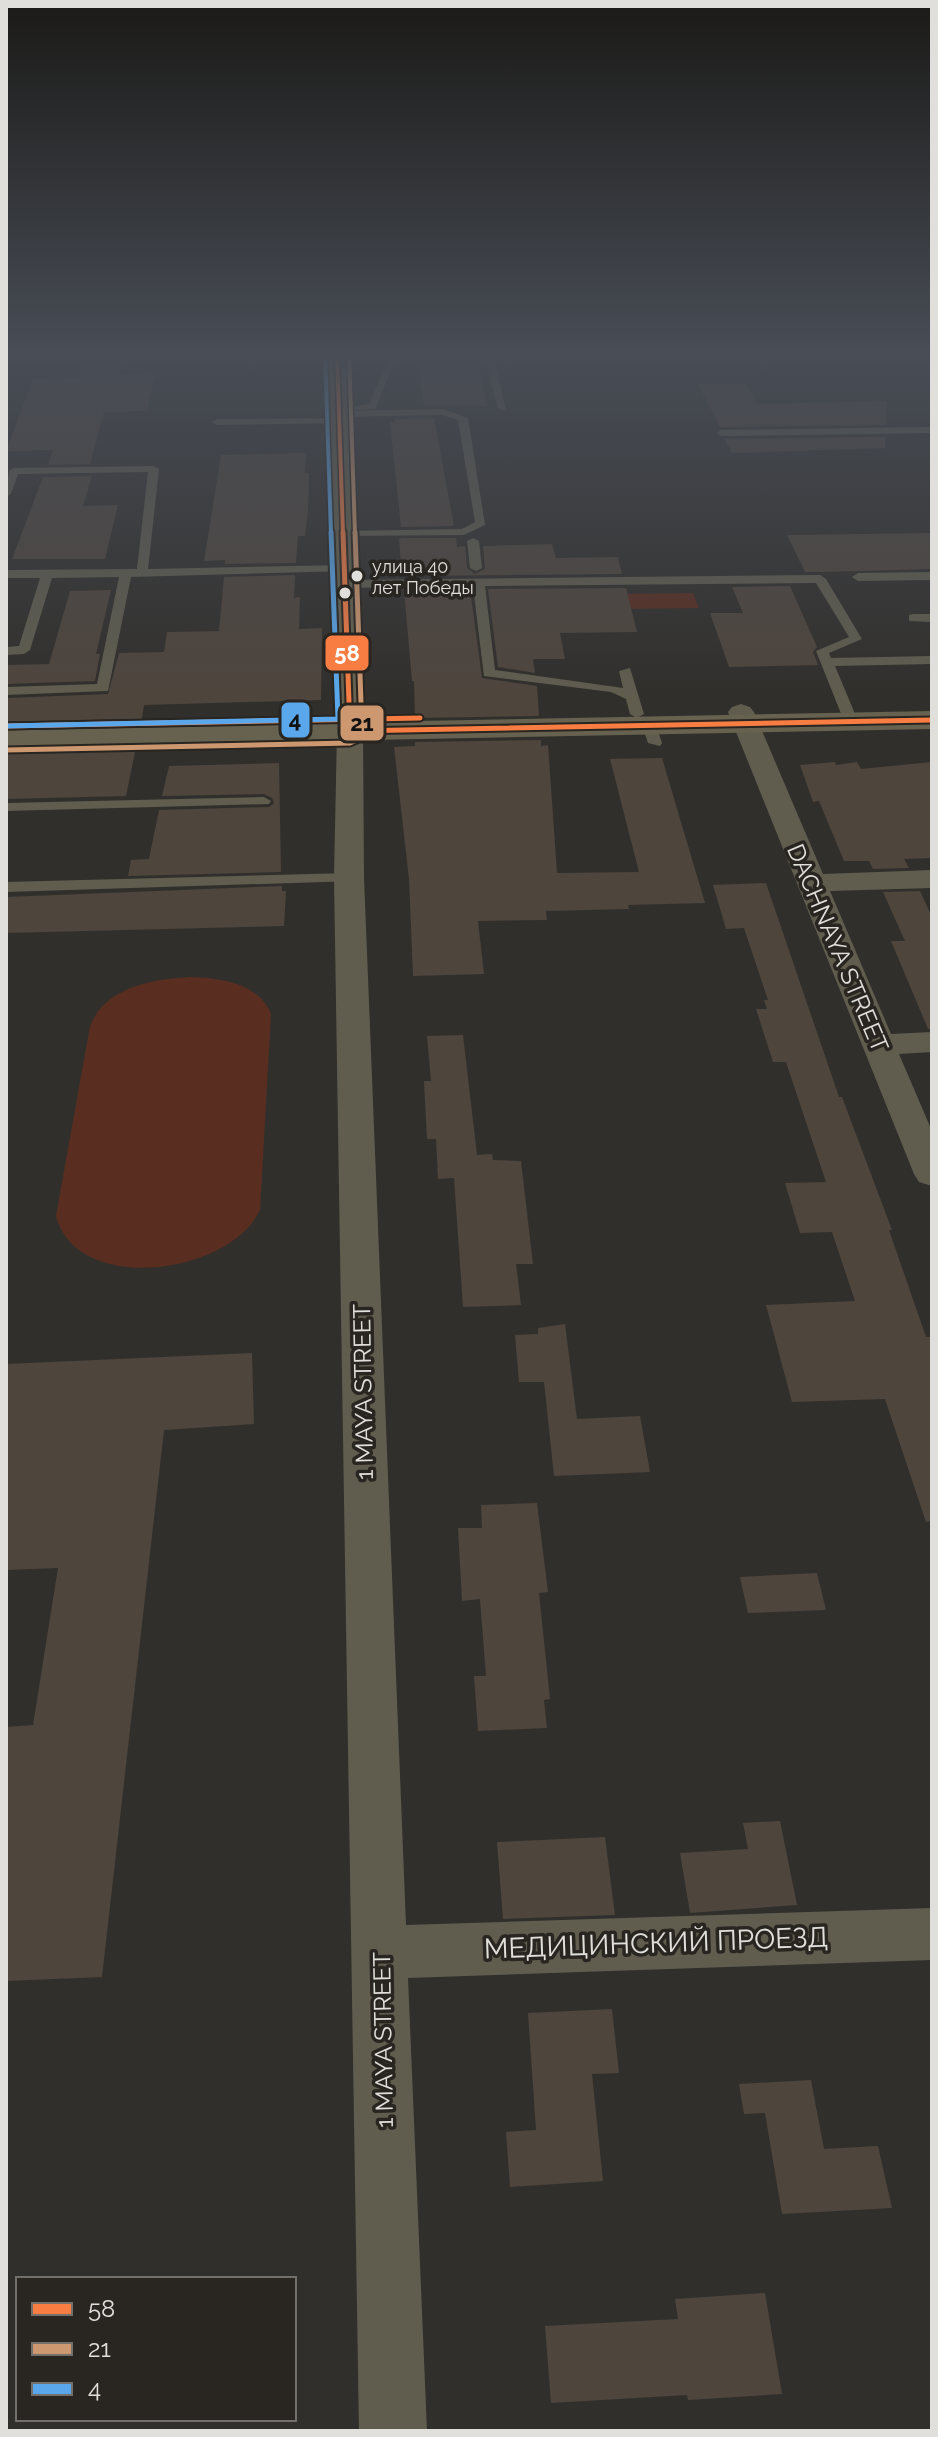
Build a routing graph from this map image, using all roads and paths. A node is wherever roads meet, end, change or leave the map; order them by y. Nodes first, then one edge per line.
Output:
1 (341, 467) edge
2 (471, 467) edge
3 (6, 494) edge
4 (344, 534) junction
5 (473, 541) dead end
6 (476, 568) dead end
7 (126, 573) junction
8 (142, 573) junction
9 (6, 574) edge
10 (47, 575) junction
11 (346, 576) junction
12 (932, 576) edge
13 (858, 577) dead end
14 (479, 583) junction
15 (913, 618) dead end
16 (932, 618) edge
17 (6, 651) edge
18 (932, 660) edge
19 (827, 662) junction
20 (625, 671) dead end
21 (6, 691) edge
22 (932, 709) edge
23 (849, 716) junction
24 (743, 717) junction
25 (643, 719) junction
26 (932, 720) edge
27 (350, 725) junction
28 (6, 726) edge
29 (6, 738) edge
30 (264, 801) dead end
31 (6, 807) edge
32 (349, 878) junction
33 (932, 879) edge
34 (810, 883) junction
35 (6, 887) edge
36 (932, 1042) edge
37 (879, 1045) junction
38 (932, 1174) edge
39 (932, 1934) edge
40 (381, 1952) junction
41 (393, 2431) edge

1 - 4 main road, 1 MAYA STREET
2 - 4 lane
3 - 8 lane
4 - 11 main road, 1 MAYA STREET
5 - 6 lane
7 - 8 lane
7 - 10 lane
7 - 21 lane
8 - 11 lane
9 - 10 lane
10 - 17 lane
11 - 14 lane
11 - 27 main road, 1 MAYA STREET
12 - 13 lane
14 - 19 lane
14 - 25 lane
15 - 16 lane
18 - 19 lane
19 - 23 lane
20 - 25 lane
22 - 23 main road
23 - 24 main road
23 - 26 main road
24 - 25 main road
24 - 34 street, DACHNAYA STREET
25 - 27 main road
27 - 28 main road
27 - 29 main road
27 - 32 street, 1 MAYA STREET
30 - 31 lane
32 - 35 lane
32 - 40 street, 1 MAYA STREET
33 - 34 street
34 - 37 street, DACHNAYA STREET
36 - 37 street
37 - 38 street, DACHNAYA STREET
39 - 40 street, МЕДИЦИНСКИЙ ПРОЕЗД
40 - 41 street, 1 MAYA STREET

